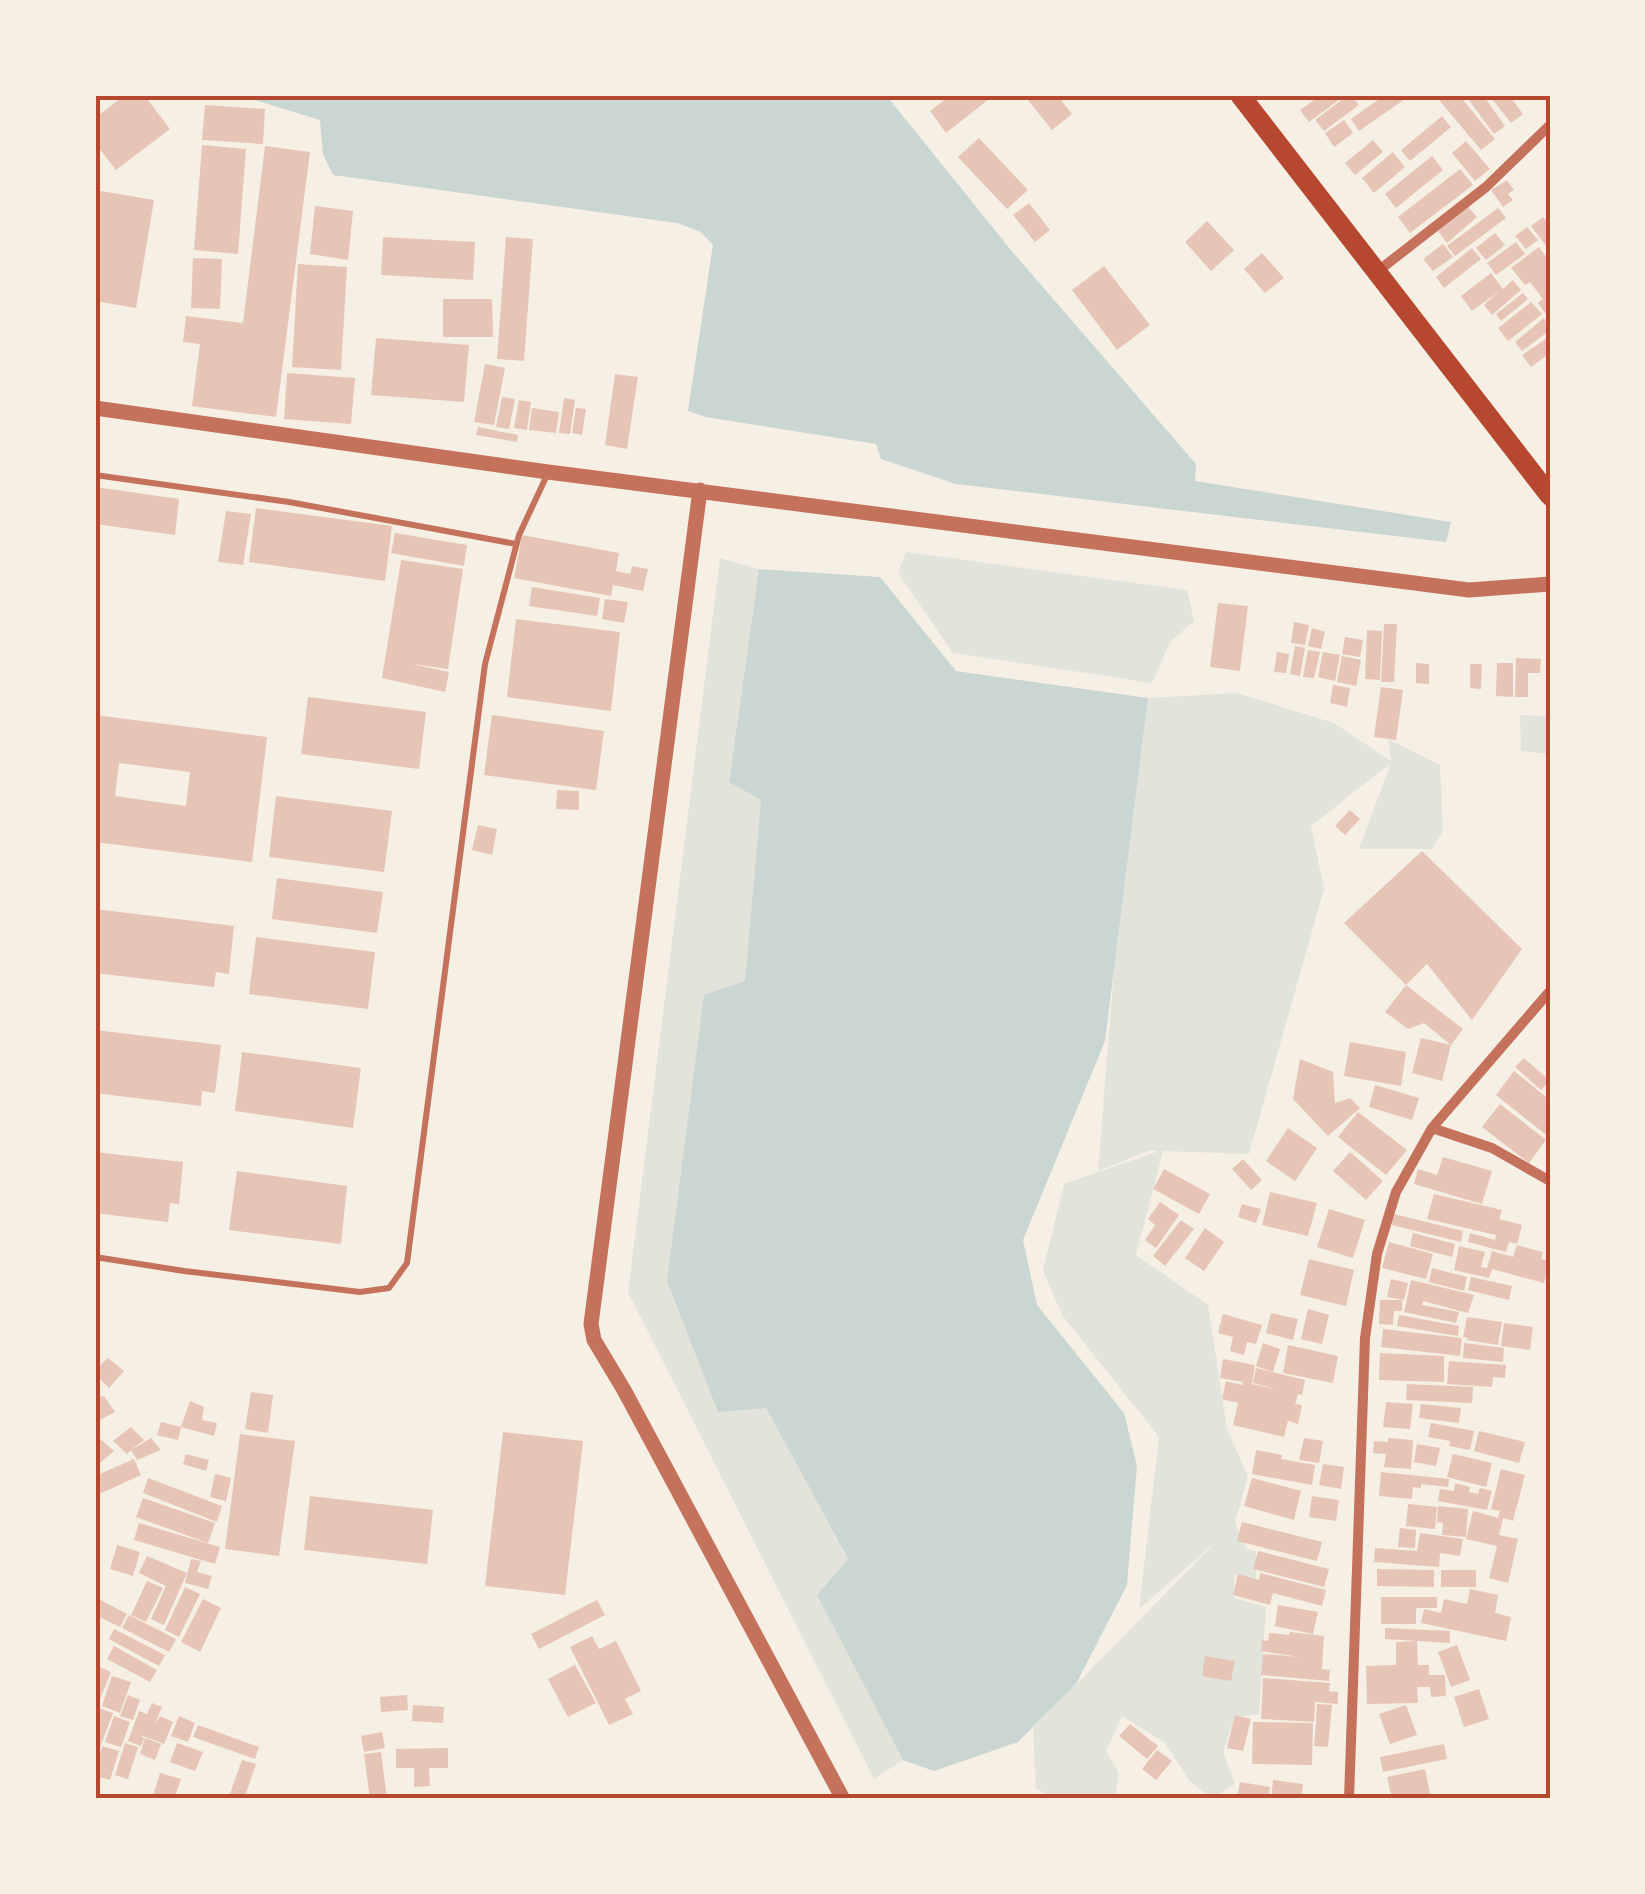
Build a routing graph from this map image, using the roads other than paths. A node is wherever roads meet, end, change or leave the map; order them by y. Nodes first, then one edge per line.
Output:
1 (1240, 95) edge
2 (1550, 125) edge
3 (1378, 270) junction
4 (95, 408) edge
5 (548, 472) junction
6 (95, 474) edge
7 (700, 490) junction
8 (1550, 496) edge
9 (516, 544) junction
10 (1550, 584) edge
11 (1550, 991) edge
12 (1432, 1128) junction
13 (1550, 1181) edge
14 (95, 1256) edge
15 (843, 1799) edge
16 (1349, 1799) edge

1 - 3 main road
2 - 3 street
3 - 8 main road
4 - 5 street
5 - 7 street
5 - 9 lane
6 - 9 lane
7 - 10 street
7 - 15 street
9 - 14 lane
11 - 12 street
12 - 13 street
12 - 16 street

